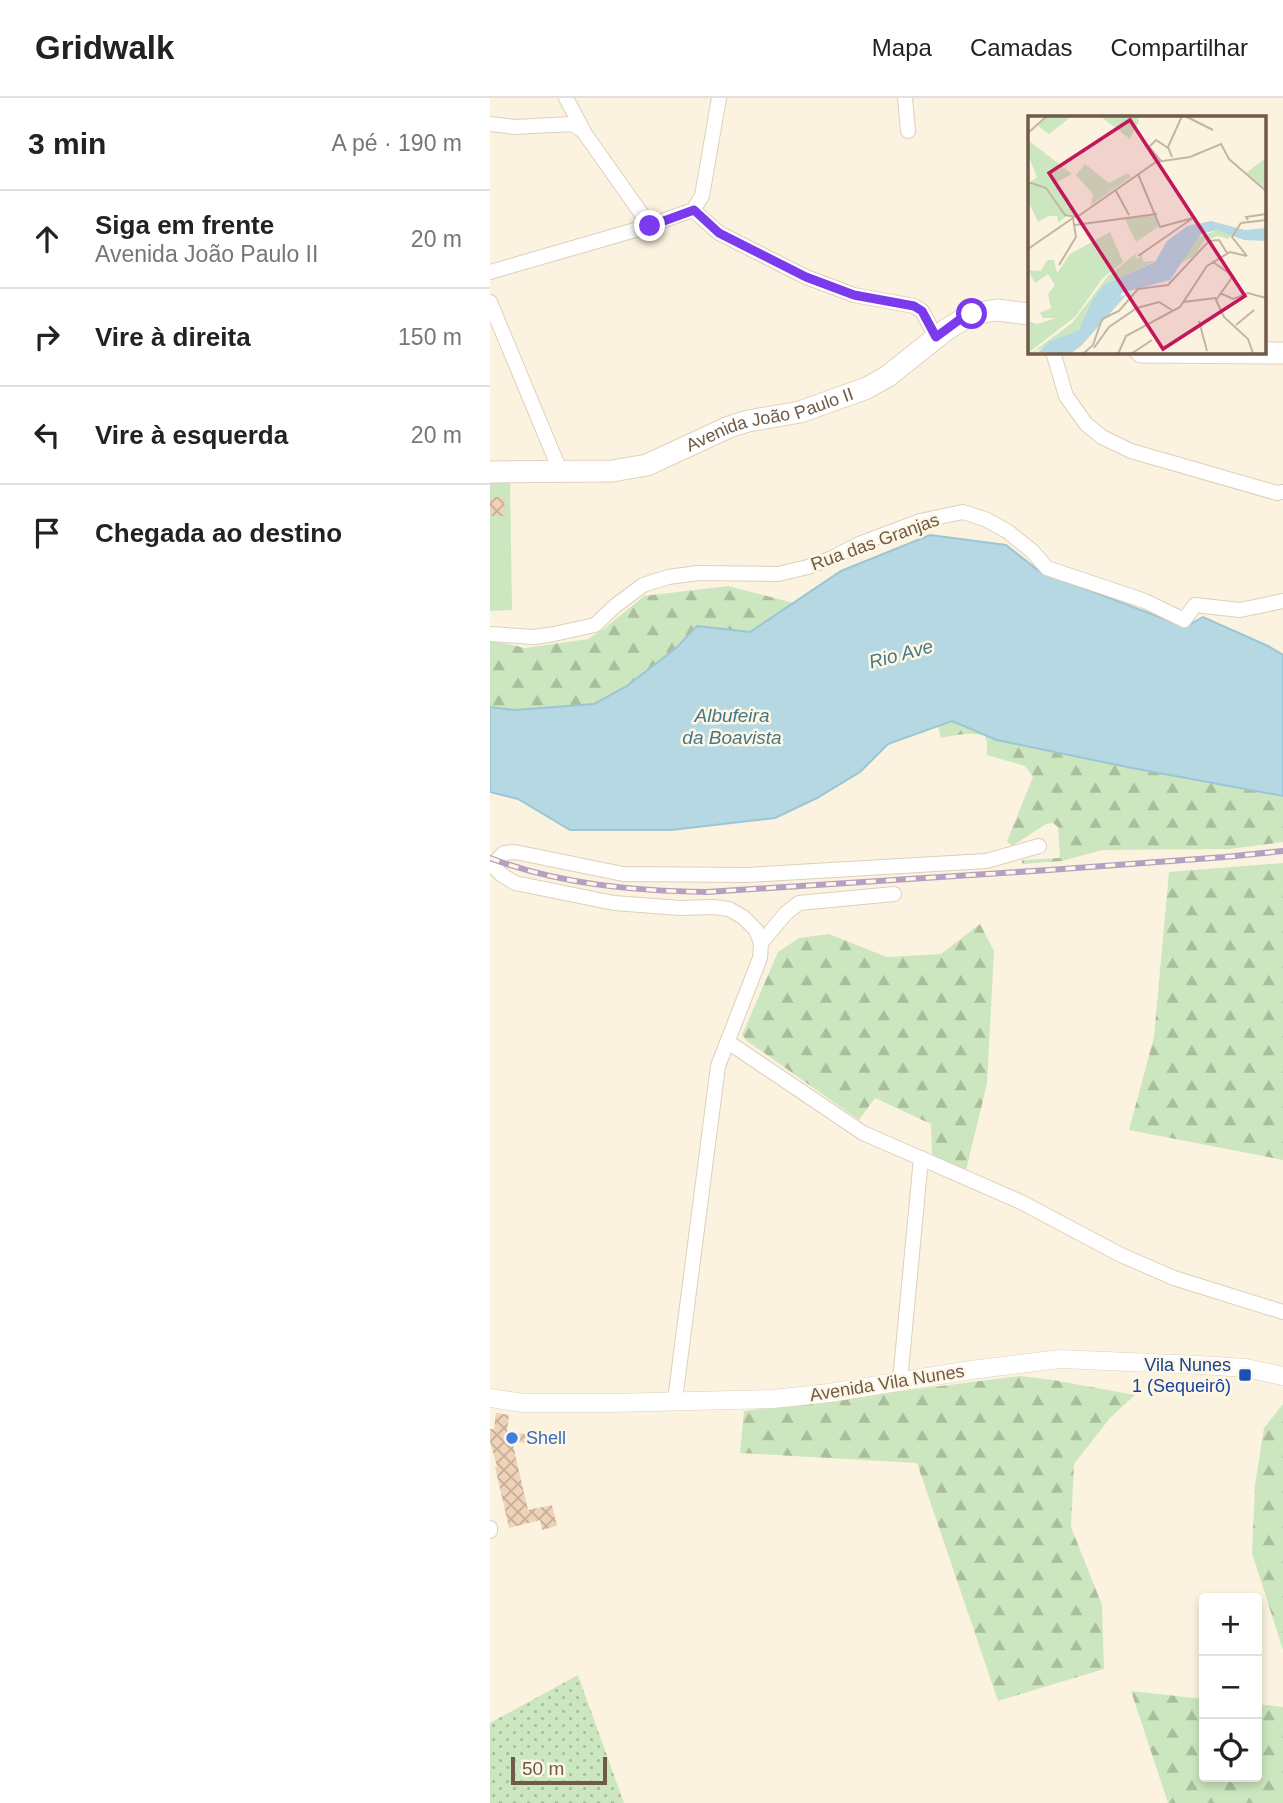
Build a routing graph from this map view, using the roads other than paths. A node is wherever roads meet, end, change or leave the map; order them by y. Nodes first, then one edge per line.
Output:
1 (566, 98) edge
2 (719, 98) edge
3 (905, 98) edge
4 (490, 124) edge
5 (583, 131) junction
6 (908, 131) dead end
7 (694, 210) junction
8 (650, 226) junction
9 (490, 272) edge
10 (490, 302) edge
11 (1028, 314) edge
12 (936, 337) junction
13 (1054, 354) edge
14 (490, 472) edge
15 (561, 472) junction
16 (1283, 492) edge
17 (1283, 601) edge
18 (490, 634) edge
19 (1039, 846) dead end
20 (894, 894) dead end
21 (761, 943) junction
22 (728, 1042) junction
23 (922, 1158) junction
24 (1283, 1312) edge
25 (1283, 1376) edge
26 (900, 1381) junction
27 (490, 1398) edge
28 (675, 1400) junction

1 - 5 street
2 - 7 street
3 - 6 street
4 - 5 street
5 - 8 street
7 - 8 street
7 - 12 street
8 - 9 street
10 - 15 street
11 - 12 main road, Avenida João Paulo II
12 - 15 main road, Avenida João Paulo II
13 - 16 street
14 - 15 main road, Avenida João Paulo II
17 - 18 street, Rua das Granjas
19 - 21 street
20 - 21 street
21 - 22 street
22 - 23 street
22 - 28 street
23 - 24 street
23 - 26 street
25 - 26 street, Avenida Vila Nunes
26 - 28 street, Avenida Vila Nunes
27 - 28 street, Avenida Vila Nunes

